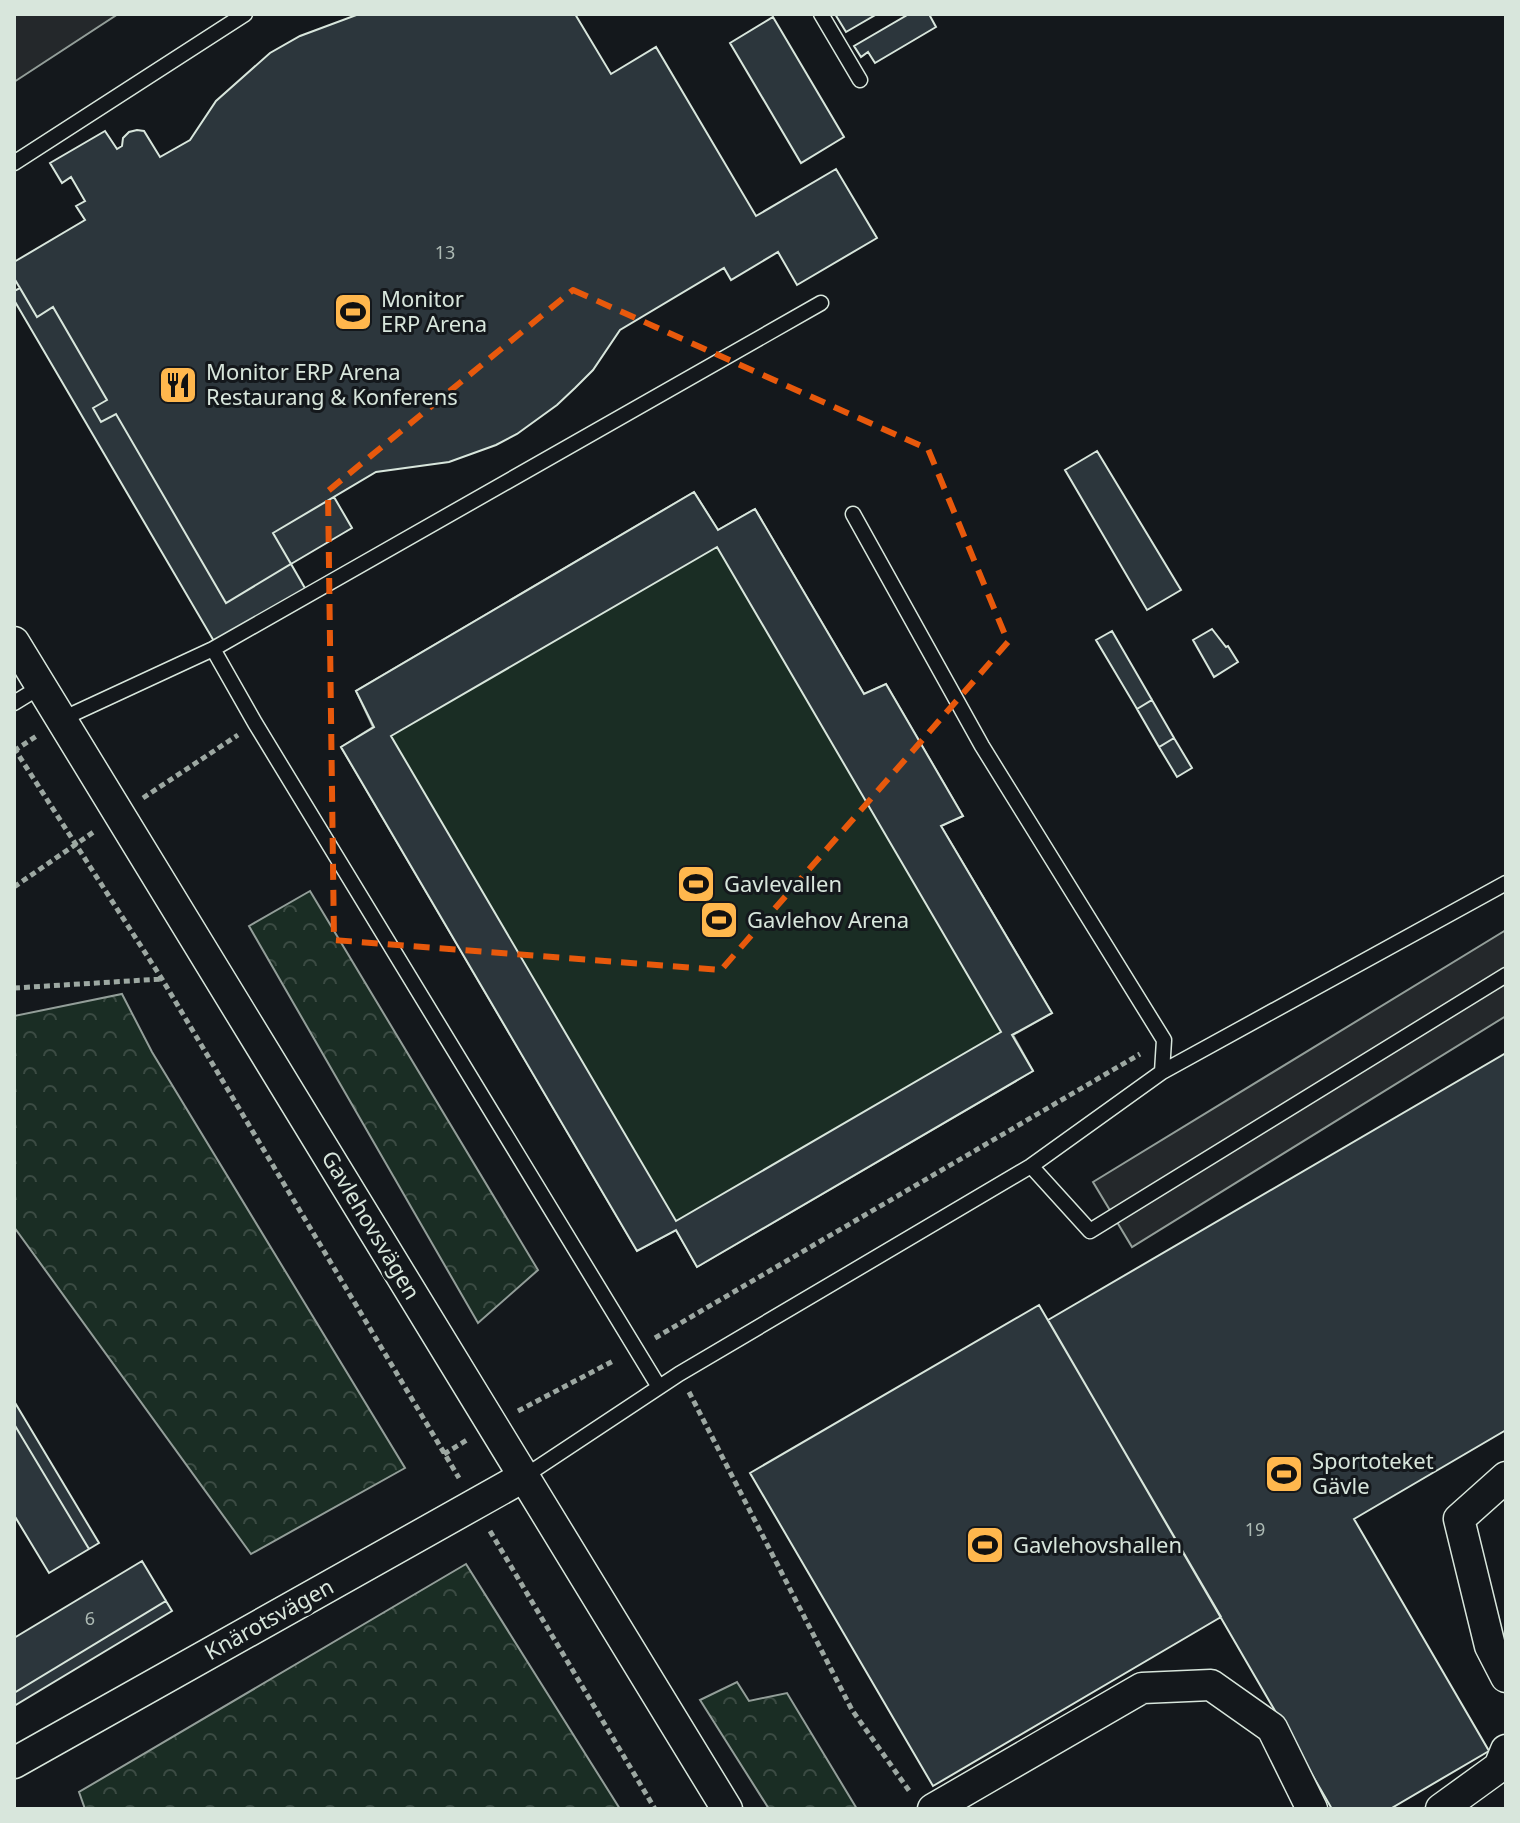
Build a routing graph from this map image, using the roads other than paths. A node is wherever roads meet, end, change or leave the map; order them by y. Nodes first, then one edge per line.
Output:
1 (245, 14) edge
2 (821, 14) edge
3 (860, 80) dead end
4 (18, 160) edge
5 (821, 303) dead end
6 (853, 514) dead end
7 (14, 642) edge
8 (213, 649) junction
9 (40, 687) junction
10 (14, 703) edge
11 (62, 719) junction
12 (1506, 883) edge
13 (1506, 975) edge
14 (1162, 1072) junction
15 (1031, 1166) junction
16 (659, 1387) junction
17 (525, 1476) junction
18 (1506, 1477) edge
19 (1506, 1677) edge
20 (1506, 1750) edge
21 (14, 1763) edge
22 (923, 1803) edge
23 (727, 1809) edge
24 (1312, 1809) edge
25 (1441, 1809) edge

1 - 4 lane
2 - 3 lane
5 - 8 lane
6 - 14 lane
7 - 9 street, Gavlehovsvägen
8 - 11 lane
8 - 16 lane
9 - 10 lane
9 - 11 street, Gavlehovsvägen
11 - 17 street, Gavlehovsvägen
12 - 14 lane
13 - 15 lane
14 - 15 lane
15 - 16 lane
16 - 17 lane
17 - 21 street, Knärotsvägen
17 - 23 street, Gavlehovsvägen
18 - 19 street
20 - 25 street
22 - 24 street

